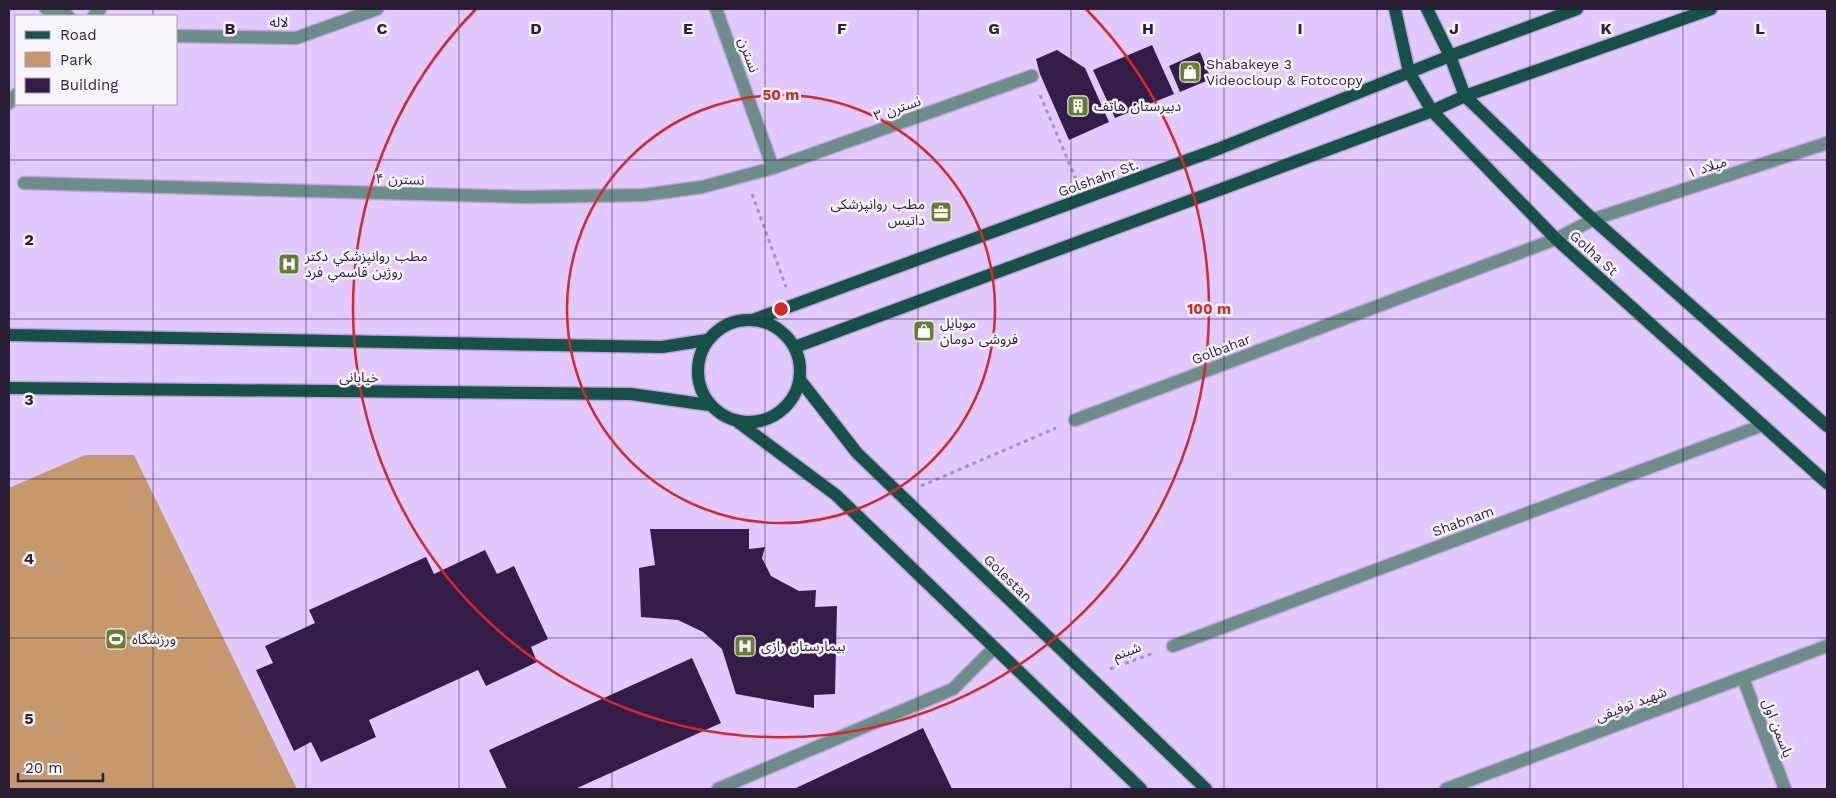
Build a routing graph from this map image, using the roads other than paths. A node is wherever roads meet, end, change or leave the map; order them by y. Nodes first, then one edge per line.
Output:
1 (46, 9) edge
2 (376, 9) edge
3 (716, 9) edge
4 (1395, 9) edge
5 (1427, 9) edge
6 (1577, 9) edge
7 (1710, 9) edge
8 (65, 15) edge
9 (178, 36) edge
10 (1450, 56) junction
11 (1409, 72) junction
12 (1032, 76) road end
13 (1465, 96) junction
14 (1432, 111) junction
15 (1827, 142) edge
16 (773, 168) junction
17 (24, 183) dead end
18 (1594, 219) junction
19 (1556, 239) junction
20 (753, 320) junction
21 (9, 335) edge
22 (707, 340) junction
23 (795, 347) junction
24 (800, 380) junction
25 (9, 388) edge
26 (709, 405) junction
27 (1075, 420) road end
28 (1825, 421) edge
29 (738, 422) junction
30 (1763, 425) junction
31 (1827, 483) edge
32 (1173, 646) road end
33 (1827, 646) edge
34 (994, 648) junction
35 (1743, 678) junction
36 (718, 789) edge
37 (1141, 789) edge
38 (1206, 789) edge
39 (1446, 789) edge
40 (1785, 789) edge

1 - 8 street
2 - 9 street, لاله
3 - 16 street, نسترن
4 - 11 main road, Golha St
5 - 10 main road, Golha St
6 - 10 main road, Golshahr St.
7 - 13 main road
10 - 11 main road, Golshahr St.
10 - 13 main road, Golha St
11 - 14 main road, Golha St
11 - 20 main road, Golshahr St.
12 - 16 street, نسترن ٣
13 - 14 main road
13 - 18 main road, Golha St
14 - 19 main road, Golha St
14 - 23 main road
15 - 18 street, میلاد ۱
16 - 17 street, نسترن ۴
18 - 19 street, میلاد ۱
18 - 28 main road, Golha St
19 - 27 street, Golbahar
19 - 30 main road, Golha St
20 - 22 main road
20 - 23 main road
21 - 22 main road
22 - 26 main road
23 - 24 main road
24 - 29 main road
24 - 38 main road, Golestan
25 - 26 main road, خیابانی
26 - 29 main road
29 - 34 main road
30 - 31 main road, Golha St
30 - 32 street, Shabnam
33 - 35 street, شهید توفیقی
34 - 36 street
34 - 37 main road
35 - 39 street, شهید توفیقی
35 - 40 street, یاسمن اول

